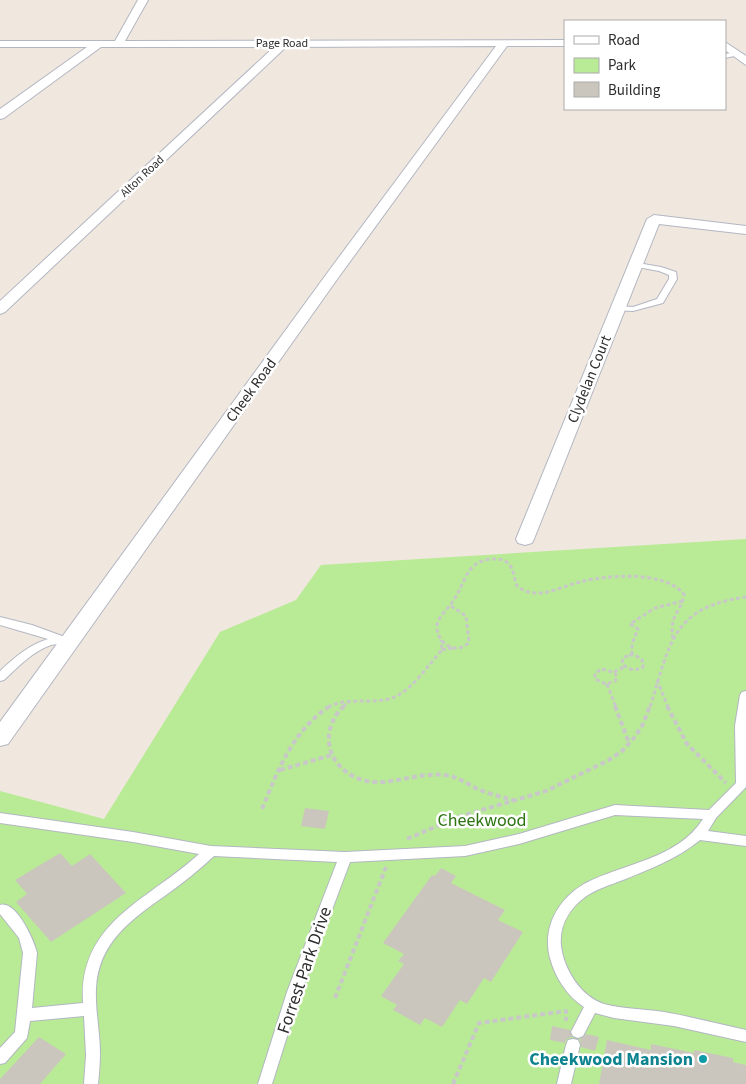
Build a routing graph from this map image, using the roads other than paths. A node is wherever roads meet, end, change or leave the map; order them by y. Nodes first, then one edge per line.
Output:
1 (143, 0) edge
2 (284, 43) junction
3 (504, 43) junction
4 (564, 43) edge
5 (0, 44) edge
6 (98, 44) junction
7 (118, 44) junction
8 (726, 44) edge
9 (738, 49) junction
10 (726, 55) edge
11 (746, 62) edge
12 (0, 114) edge
13 (746, 230) edge
14 (635, 264) junction
15 (618, 308) junction
16 (0, 309) edge
17 (526, 539) dead end
18 (0, 621) edge
19 (65, 639) junction
20 (0, 677) edge
21 (746, 696) edge
22 (0, 738) edge
23 (744, 790) edge
24 (712, 815) junction
25 (0, 818) edge
26 (698, 835) junction
27 (746, 841) edge
28 (210, 851) junction
29 (345, 857) junction
30 (4, 909) dead end
31 (592, 1005) junction
32 (89, 1009) junction
33 (24, 1015) junction
34 (746, 1036) edge
35 (0, 1058) edge
36 (91, 1084) edge
37 (265, 1084) edge
38 (564, 1084) edge

1 - 7 street
2 - 3 street, Page Road
2 - 7 street, Page Road
2 - 16 street, Alton Road
3 - 4 street, Page Road
3 - 19 street, Cheek Road
5 - 6 street, Page Road
6 - 7 street, Page Road
6 - 12 street
8 - 9 street
9 - 10 lane
9 - 11 street
13 - 14 street, Clydelan Court
14 - 15 street, Clydelan Court
14 - 15 lane
15 - 17 street, Clydelan Court
18 - 19 lane
19 - 20 lane
19 - 22 street, Cheek Road
21 - 23 lane
23 - 24 lane
24 - 26 lane
24 - 29 lane
25 - 28 lane
26 - 27 lane
26 - 31 lane
28 - 29 lane
28 - 32 lane
29 - 37 lane, Forrest Park Drive
30 - 33 lane
31 - 34 lane
31 - 38 lane
32 - 33 lane
32 - 36 lane
33 - 35 lane

